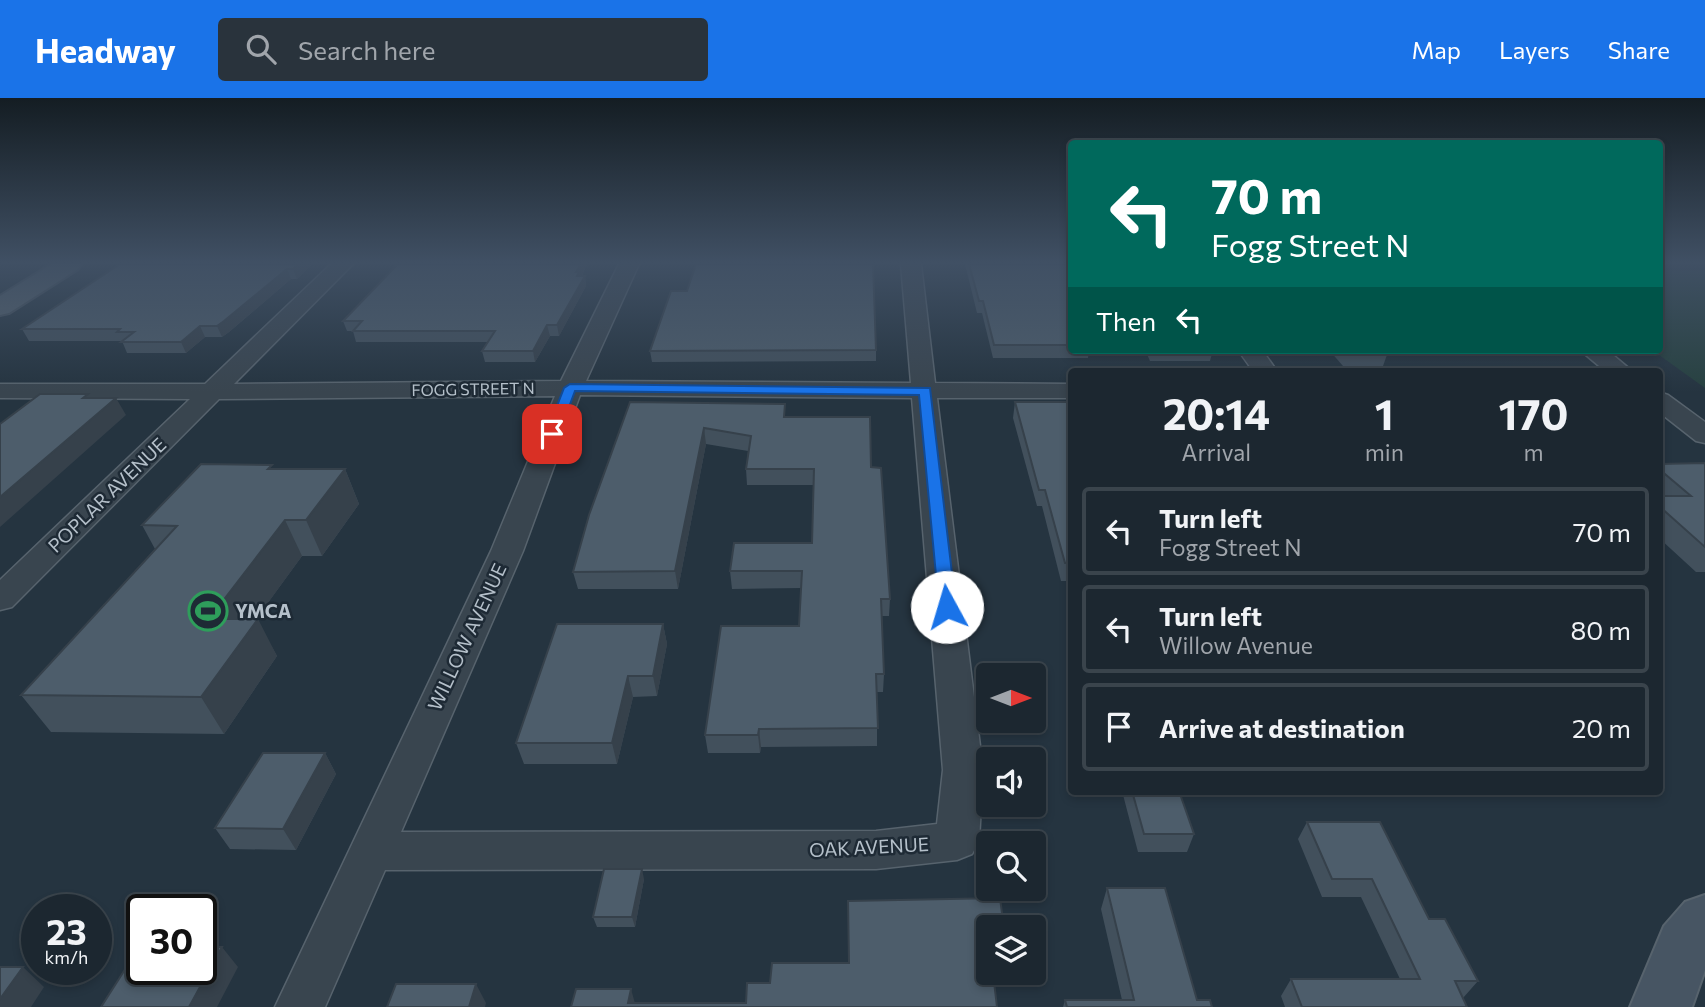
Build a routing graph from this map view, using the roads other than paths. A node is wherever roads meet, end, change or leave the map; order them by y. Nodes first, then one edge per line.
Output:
1 (300, 306) edge
2 (609, 306) edge
3 (916, 306) edge
4 (1597, 354) edge
5 (1616, 368) edge
6 (570, 388) junction
7 (0, 391) edge
8 (925, 391) junction
9 (1068, 391) edge
10 (213, 392) junction
11 (1663, 403) edge
12 (1705, 435) edge
13 (0, 599) edge
14 (369, 851) junction
15 (1705, 922) edge
16 (300, 1007) edge
17 (1661, 1007) edge

1 - 10 street, POPLAR AVENUE
2 - 6 street, WILLOW AVENUE
3 - 8 street, OAK AVENUE
4 - 5 street
6 - 8 street, FOGG STREET N
6 - 10 street, FOGG STREET N
6 - 14 street, WILLOW AVENUE
7 - 10 street, FOGG STREET N
8 - 9 street, FOGG STREET N
8 - 14 street, OAK AVENUE
10 - 13 street, POPLAR AVENUE
11 - 12 street
14 - 16 street, WILLOW AVENUE
15 - 17 main road

